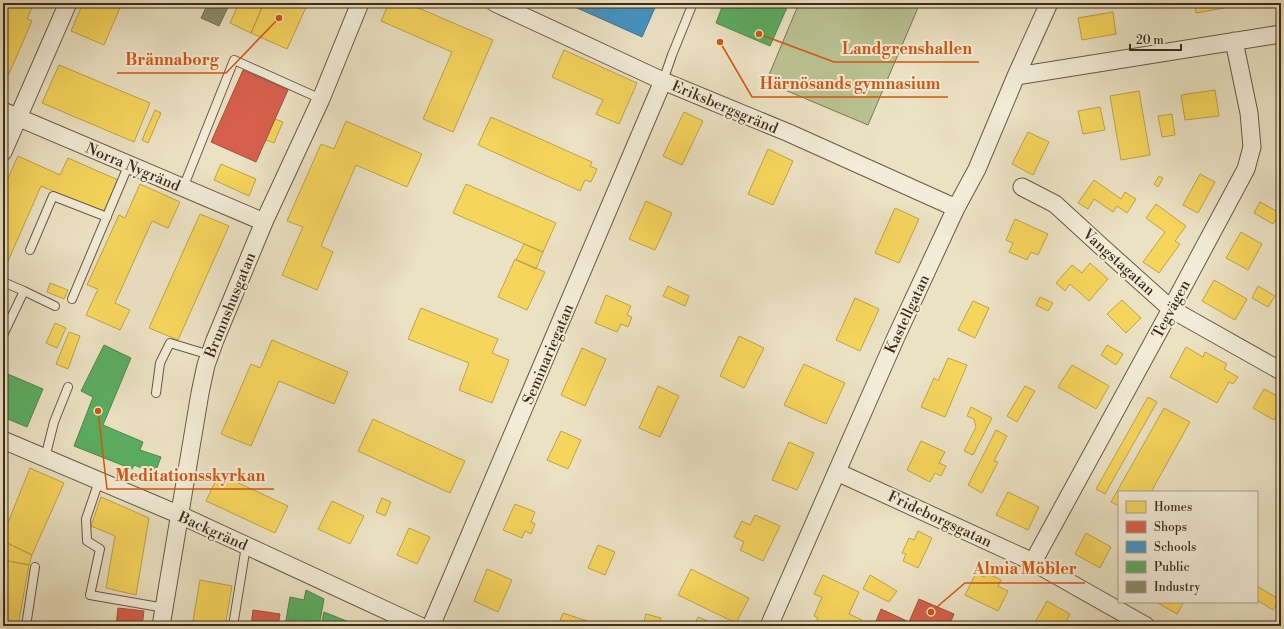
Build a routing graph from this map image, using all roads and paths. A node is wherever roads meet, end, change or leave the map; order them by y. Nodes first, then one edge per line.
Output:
1 (68, 3) edge
2 (360, 3) edge
3 (495, 3) edge
4 (693, 3) edge
5 (1049, 3) edge
6 (1281, 34) edge
7 (1234, 41) junction
8 (1016, 76) junction
9 (663, 81) junction
10 (321, 99) junction
11 (10, 114) edge
12 (3, 152) edge
13 (127, 164) junction
14 (1022, 187) dead end
15 (182, 188) junction
16 (956, 208) junction
17 (107, 217) junction
18 (264, 222) junction
19 (30, 250) dead end
20 (3, 282) edge
21 (24, 291) junction
22 (72, 299) dead end
23 (55, 306) dead end
24 (1172, 309) junction
25 (3, 335) edge
26 (210, 355) junction
27 (1281, 371) edge
28 (68, 387) dead end
29 (156, 393) dead end
30 (3, 440) edge
31 (45, 458) junction
32 (837, 472) junction
33 (99, 481) junction
34 (180, 515) junction
35 (246, 546) junction
36 (1033, 562) junction
37 (35, 567) dead end
38 (165, 608) junction
39 (26, 626) edge
40 (161, 626) edge
41 (232, 626) edge
42 (420, 626) edge
43 (431, 626) edge
44 (768, 626) edge
45 (1146, 626) edge

1 - 11 street
2 - 10 street, Brunnshusgatan
3 - 9 street, Eriksbergsgränd
4 - 9 lane
5 - 8 street, Kastellgatan
6 - 7 street
7 - 8 street
7 - 24 street, Tegvägen
8 - 16 street, Kastellgatan
9 - 16 street, Eriksbergsgränd
9 - 43 street, Seminariegatan
10 - 15 lane
10 - 18 street, Brunnshusgatan
11 - 12 street
11 - 13 street, Norra Nygränd
13 - 15 street, Norra Nygränd
13 - 17 lane
14 - 24 street, Vangstagatan
15 - 18 street, Norra Nygränd
16 - 32 street, Kastellgatan
17 - 19 lane
17 - 22 lane
18 - 26 street, Brunnshusgatan
20 - 21 lane
21 - 23 lane
21 - 25 lane
24 - 27 street, Vangstagatan
24 - 36 street, Tegvägen
26 - 29 lane
26 - 34 street, Brunnshusgatan
28 - 31 lane
30 - 31 street, Backgränd
31 - 33 street, Backgränd
32 - 36 street, Frideborgsgatan
32 - 44 street, Kastellgatan
33 - 34 street, Backgränd
33 - 38 lane
34 - 35 street, Backgränd
34 - 38 street, Brunnshusgatan
35 - 41 lane
35 - 42 street, Backgränd
36 - 45 street, Frideborgsgatan
37 - 39 lane
38 - 40 street, Brunnshusgatan

